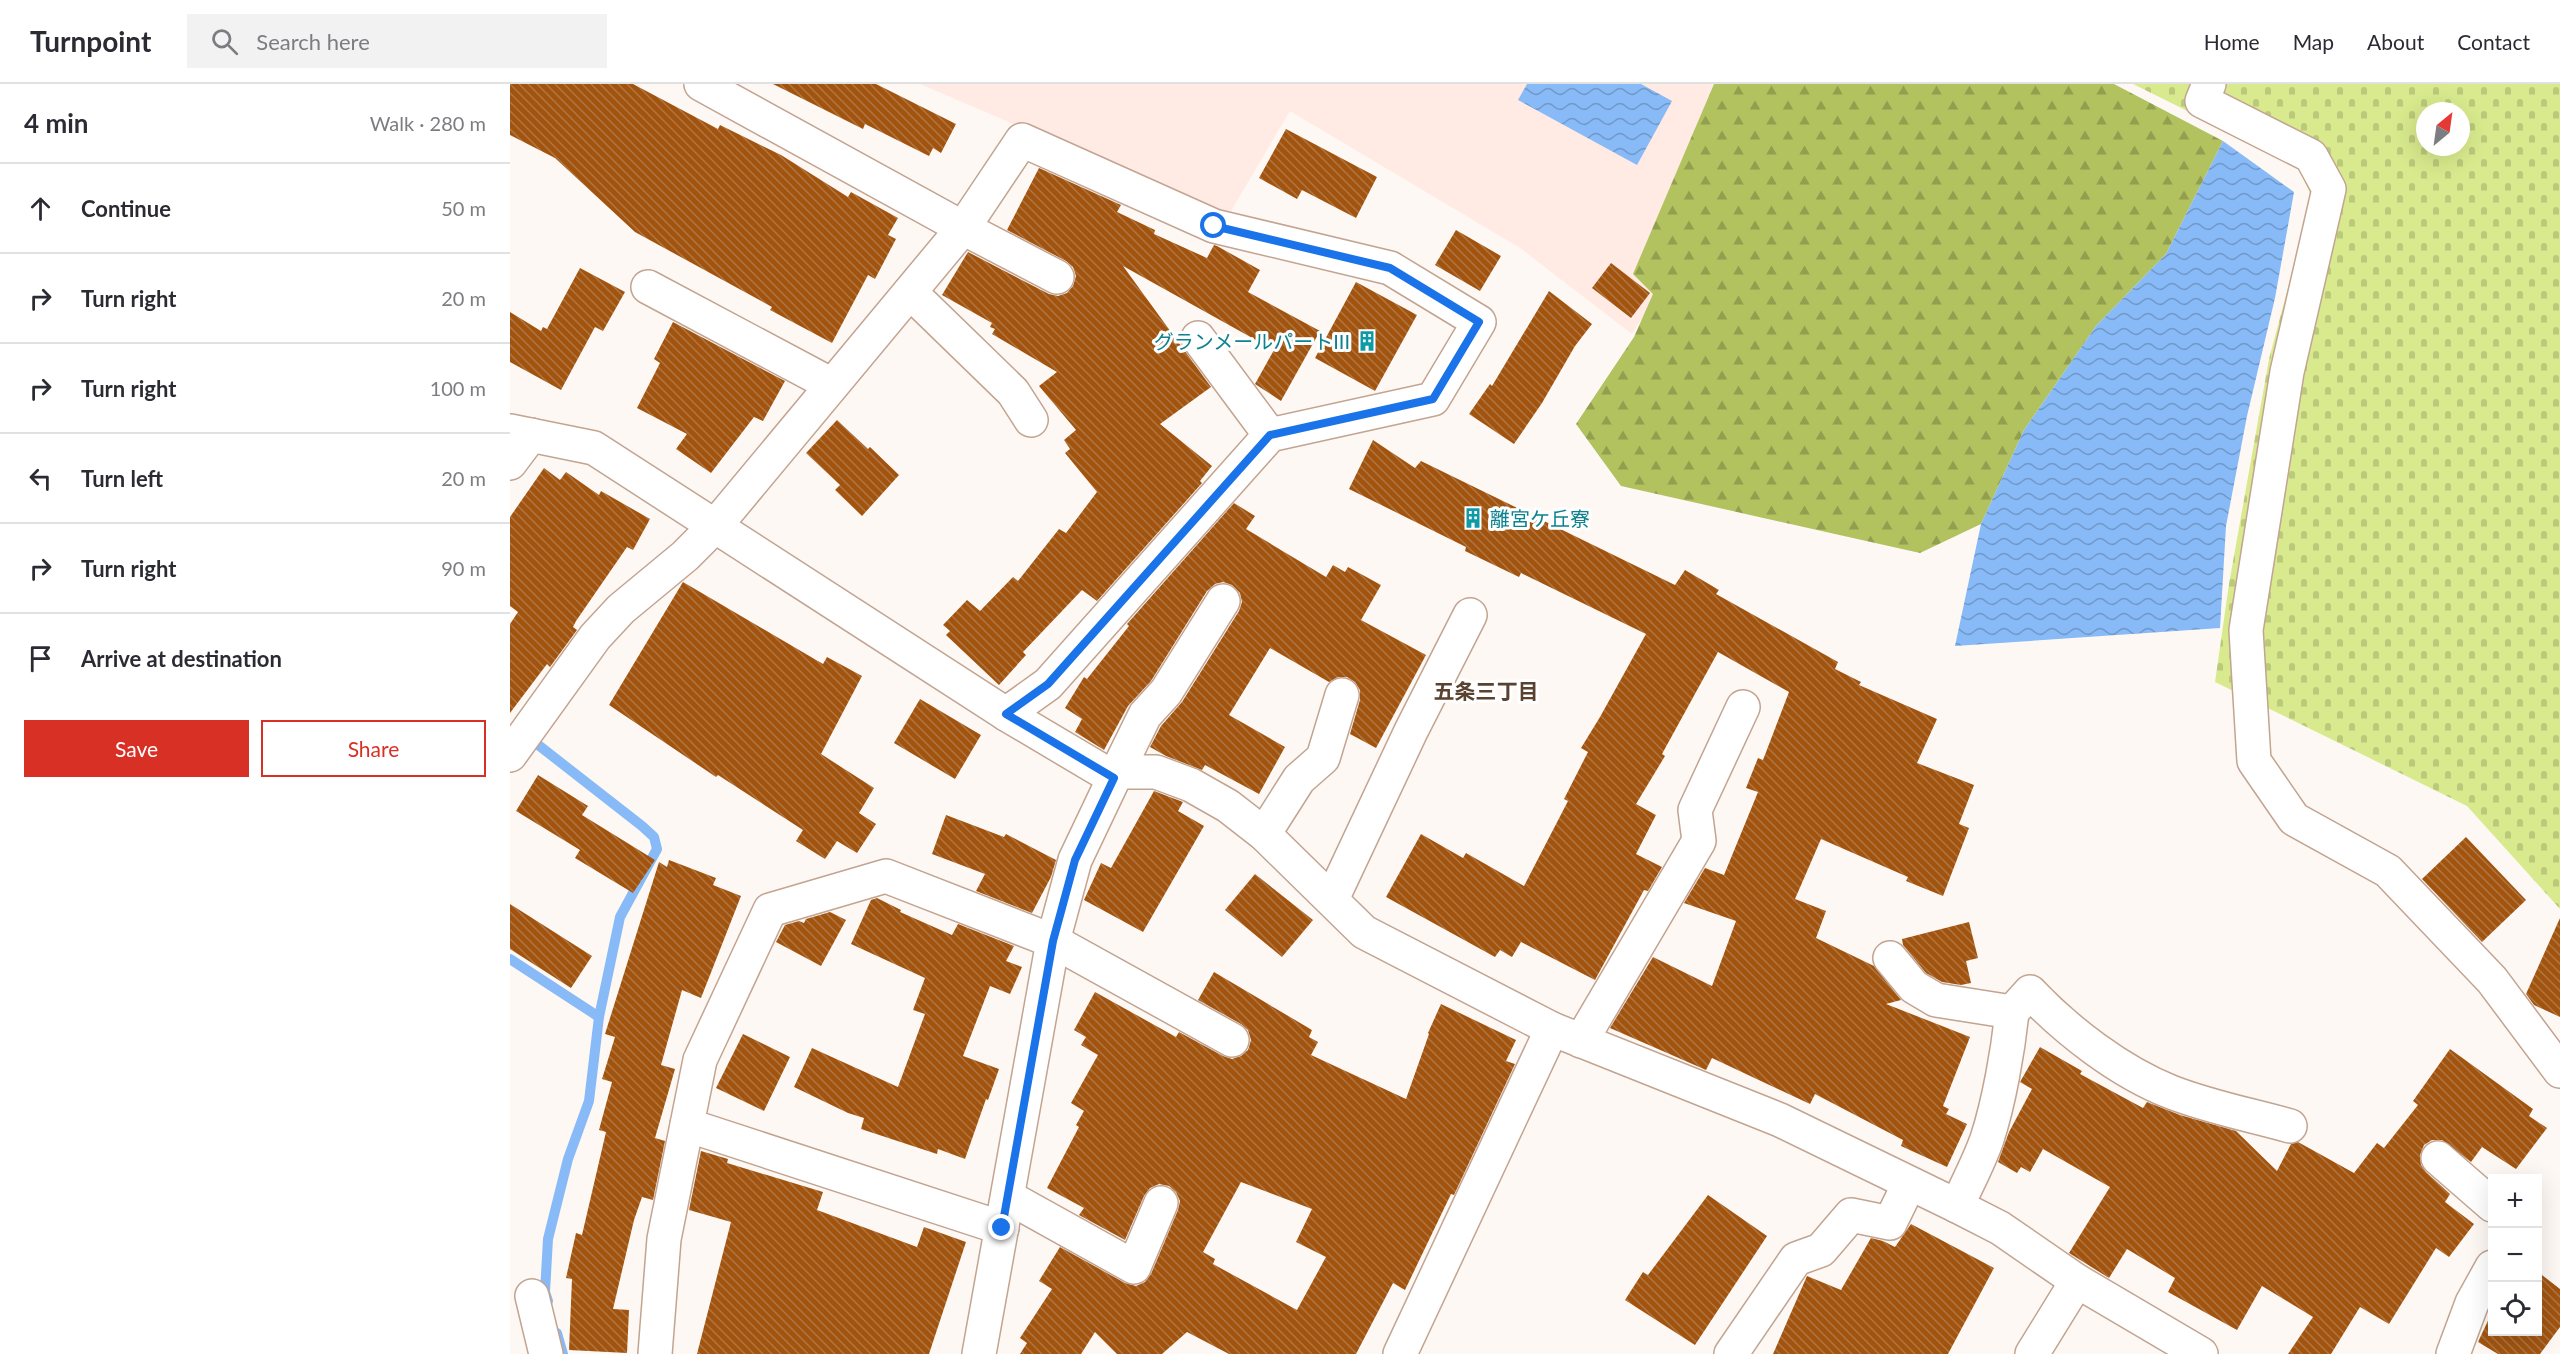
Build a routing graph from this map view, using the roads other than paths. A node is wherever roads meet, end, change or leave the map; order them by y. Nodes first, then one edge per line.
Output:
1 (701, 84) edge
2 (2209, 84) edge
3 (963, 228) junction
4 (1058, 277) dead end
5 (648, 287) dead end
6 (910, 292) junction
7 (1198, 338) dead end
8 (832, 386) junction
9 (1031, 420) dead end
10 (520, 433) edge
11 (1270, 435) junction
12 (510, 463) edge
13 (716, 525) junction
14 (1223, 601) dead end
15 (1470, 615) dead end
16 (1342, 695) dead end
17 (1743, 707) dead end
18 (1006, 714) junction
19 (510, 755) edge
20 (1115, 775) junction
21 (1264, 834) junction
22 (1332, 899) junction
23 (1053, 941) junction
24 (1890, 958) dead end
25 (2012, 1012) junction
26 (1566, 1035) junction
27 (1232, 1041) dead end
28 (2560, 1071) edge
29 (687, 1125) junction
30 (2290, 1126) dead end
31 (2438, 1158) dead end
32 (1909, 1184) junction
33 (2488, 1201) edge
34 (1161, 1203) dead end
35 (1957, 1206) junction
36 (1005, 1213) junction
37 (2488, 1276) edge
38 (2077, 1281) junction
39 (532, 1296) dead end
40 (546, 1354) edge
41 (655, 1354) edge
42 (979, 1354) edge
43 (1400, 1354) edge
44 (1731, 1354) edge
45 (2032, 1354) edge
46 (2201, 1354) edge
47 (2453, 1354) edge

1 - 3 street
2 - 28 street
3 - 4 street
3 - 6 street
3 - 11 street
5 - 8 street
6 - 8 street
6 - 9 street
7 - 11 street
8 - 13 street
10 - 12 street
10 - 13 street
11 - 18 street
13 - 18 street
13 - 19 street
14 - 20 street
15 - 22 street
16 - 21 street
17 - 26 street
18 - 20 street
20 - 21 street
20 - 23 street
21 - 22 street
22 - 26 street
23 - 27 street
23 - 29 street
23 - 36 street
24 - 25 street
25 - 30 street
25 - 35 street
26 - 32 street
26 - 43 street
29 - 36 street
29 - 41 street
31 - 33 street
32 - 35 street
32 - 44 street
34 - 36 street
35 - 38 street
36 - 42 street
37 - 47 street
38 - 45 street
38 - 46 street
39 - 40 street

